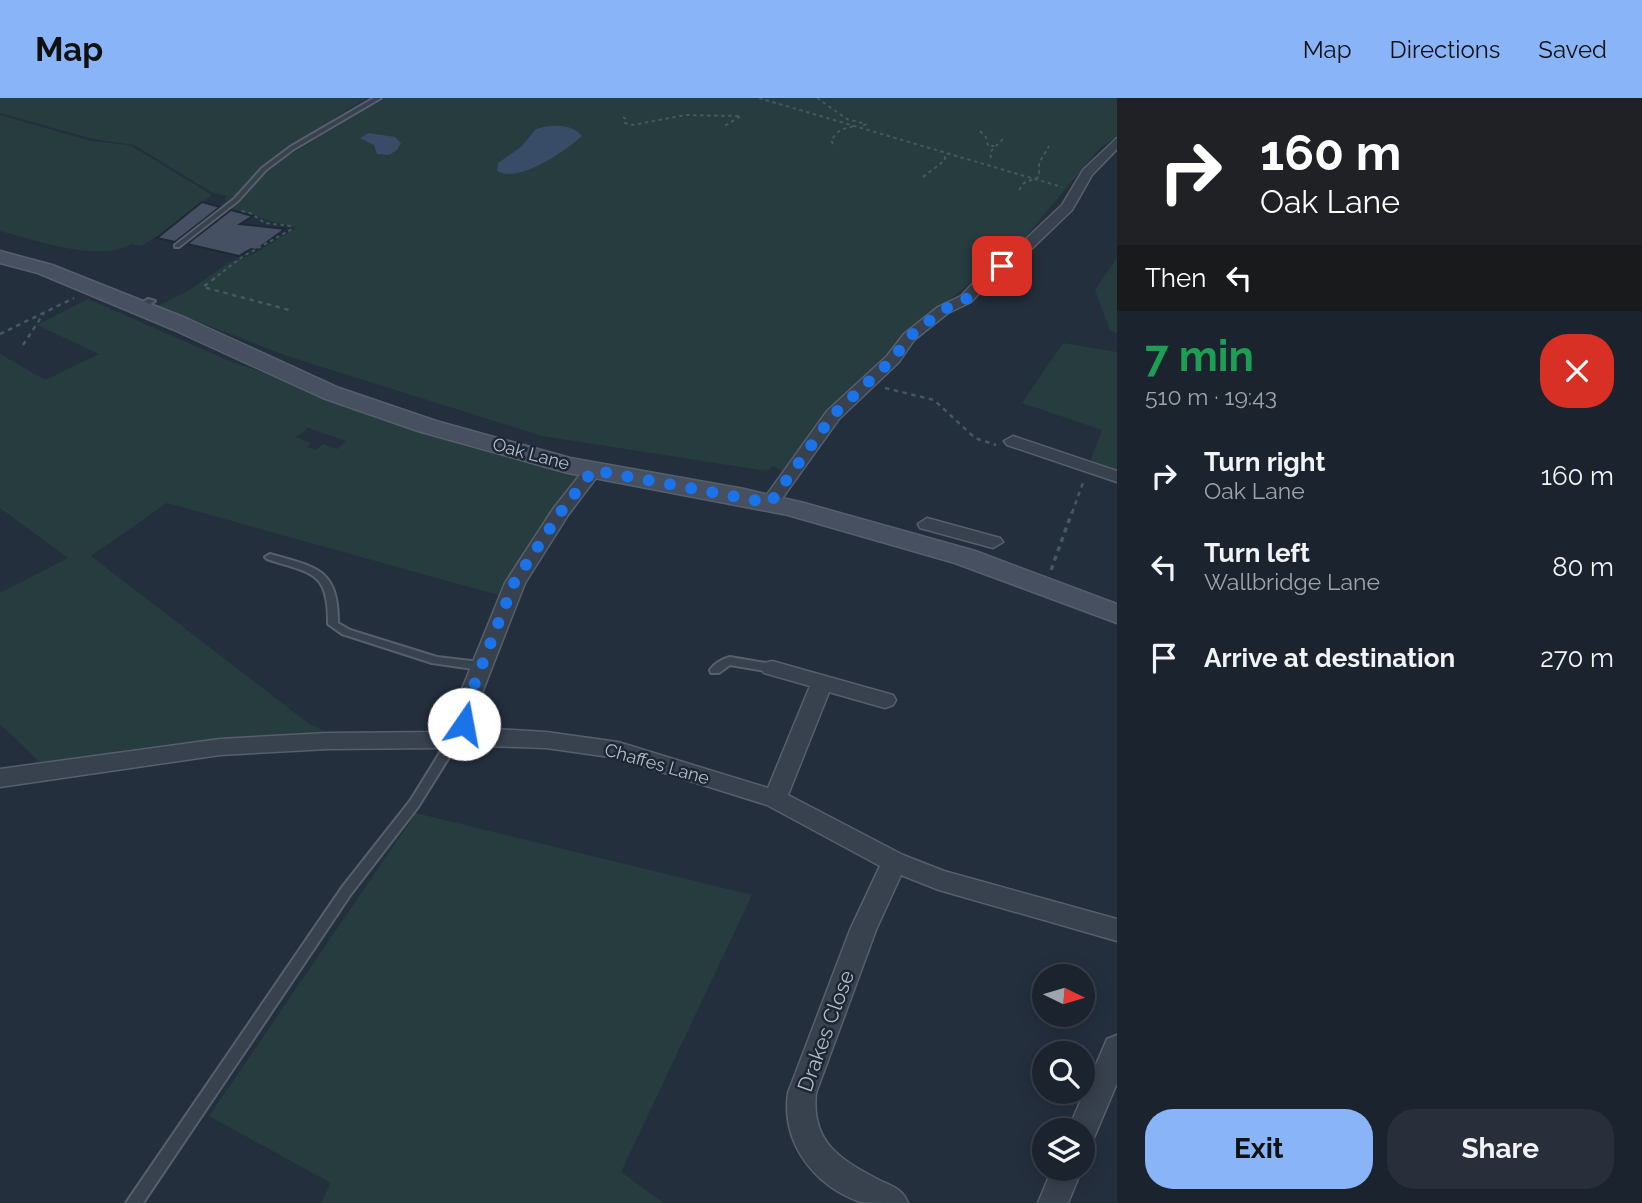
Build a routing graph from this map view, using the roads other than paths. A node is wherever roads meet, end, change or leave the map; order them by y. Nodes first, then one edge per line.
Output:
1 (378, 98) edge
2 (1117, 142) edge
3 (177, 246) dead end
4 (0, 257) edge
5 (1007, 444) road end
6 (593, 470) junction
7 (1117, 477) edge
8 (770, 503) junction
9 (927, 524) dead end
10 (993, 542) dead end
11 (956, 543) junction
12 (270, 557) dead end
13 (1117, 614) edge
14 (480, 666) junction
15 (772, 668) joint
16 (716, 670) dead end
17 (822, 682) junction
18 (884, 700) dead end
19 (462, 736) junction
20 (0, 778) edge
21 (775, 799) junction
22 (894, 862) junction
23 (1117, 930) edge
24 (1117, 1048) edge
25 (1088, 1118) edge
26 (1062, 1181) edge
27 (135, 1203) edge
28 (893, 1203) edge
29 (1054, 1203) edge

1 - 3 lane
2 - 8 street
4 - 6 street, Oak Lane
5 - 7 street
6 - 8 street, Oak Lane
6 - 14 street
8 - 11 street, Oak Lane
9 - 11 street
10 - 11 street
11 - 13 street, Oak Lane
12 - 14 lane
14 - 19 street
15 - 16 lane
15 - 17 street
17 - 18 street
17 - 21 street
19 - 20 street, Chaffes Lane
19 - 21 street, Chaffes Lane
19 - 27 lane
21 - 22 street, Chaffes Lane
22 - 23 street, Chaffes Lane
22 - 28 street, Drakes Close
24 - 25 street
26 - 29 street

